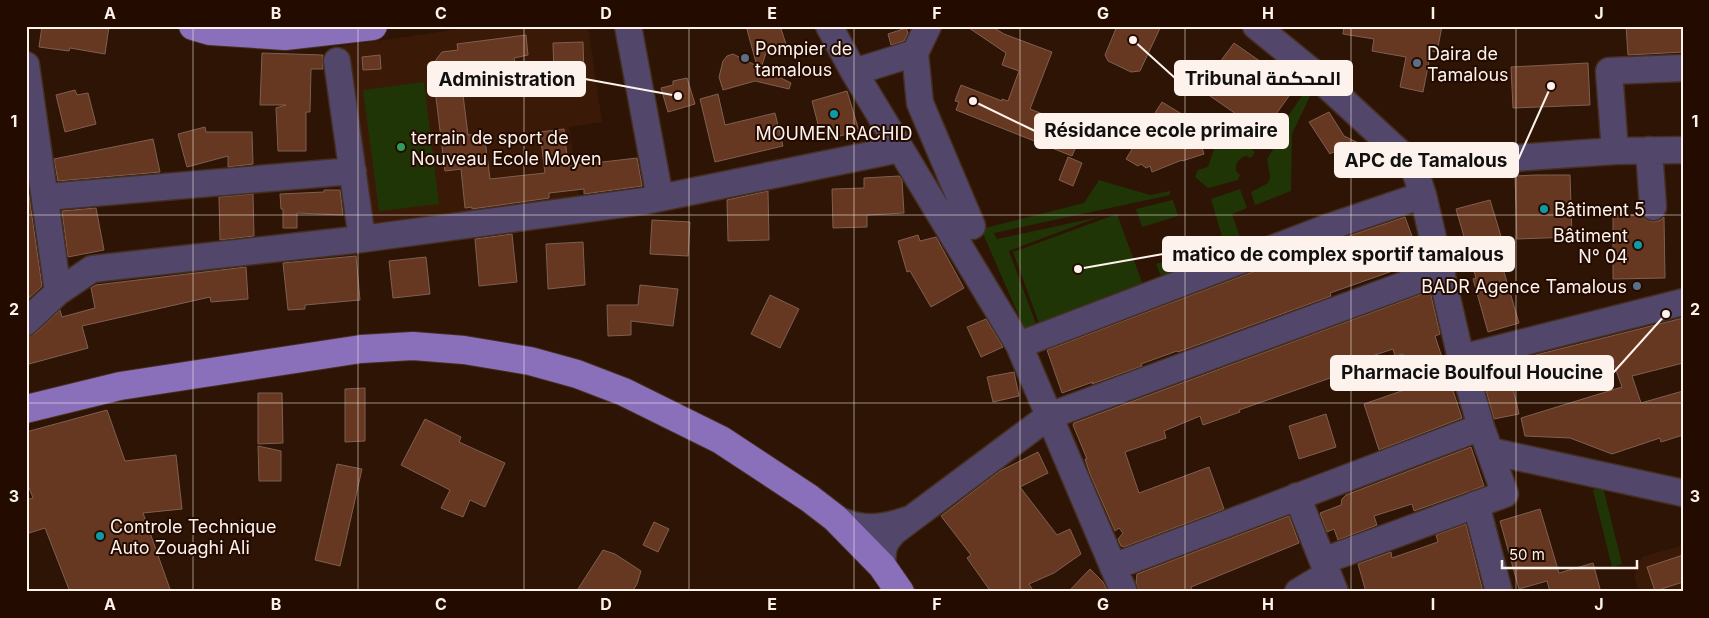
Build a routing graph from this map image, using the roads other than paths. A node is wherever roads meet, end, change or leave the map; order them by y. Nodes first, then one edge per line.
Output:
1 (193, 26) edge
2 (373, 26) edge
3 (628, 26) edge
4 (829, 26) edge
5 (928, 26) edge
6 (1256, 26) edge
7 (915, 53) junction
8 (337, 61) dead end
9 (26, 65) edge
10 (1683, 68) edge
11 (854, 72) junction
12 (31, 136) edge
13 (900, 149) junction
14 (1649, 150) junction
15 (1683, 150) edge
16 (1615, 151) junction
17 (1413, 165) junction
18 (353, 171) junction
19 (1422, 195) junction
20 (46, 197) junction
21 (660, 198) junction
22 (1653, 207) dead end
23 (972, 226) dead end
24 (362, 239) junction
25 (1442, 271) junction
26 (58, 292) junction
27 (1683, 302) edge
28 (26, 322) edge
29 (1019, 345) junction
30 (1461, 358) junction
31 (26, 409) edge
32 (1049, 416) junction
33 (1482, 427) junction
34 (1490, 451) junction
35 (1683, 493) edge
36 (1297, 496) junction
37 (1476, 504) junction
38 (835, 518) junction
39 (908, 520) junction
40 (882, 566) junction
41 (1113, 567) junction
42 (1328, 575) edge
43 (900, 592) edge
44 (1124, 592) edge
45 (1298, 592) edge
46 (1499, 592) edge

1 - 2 main road
3 - 21 street
4 - 11 street
5 - 7 street
6 - 17 street
7 - 11 street
7 - 23 street
8 - 18 street
9 - 12 street
10 - 16 street
11 - 13 street
12 - 20 street
13 - 21 street
13 - 29 street
14 - 15 street
14 - 16 street
14 - 22 street
16 - 17 street
17 - 19 street
18 - 20 street
18 - 24 street
19 - 25 street
19 - 29 street
20 - 26 street
21 - 24 street
24 - 26 street
25 - 30 street
25 - 32 street
26 - 28 street
27 - 30 street
29 - 32 street
30 - 33 street
31 - 38 main road
32 - 39 street
32 - 41 street
33 - 34 street
33 - 36 street
34 - 35 street
34 - 37 street
36 - 41 street
36 - 42 street
37 - 42 street
37 - 46 street
38 - 39 street
38 - 40 main road
39 - 40 street
40 - 43 main road
41 - 44 street
42 - 45 street

